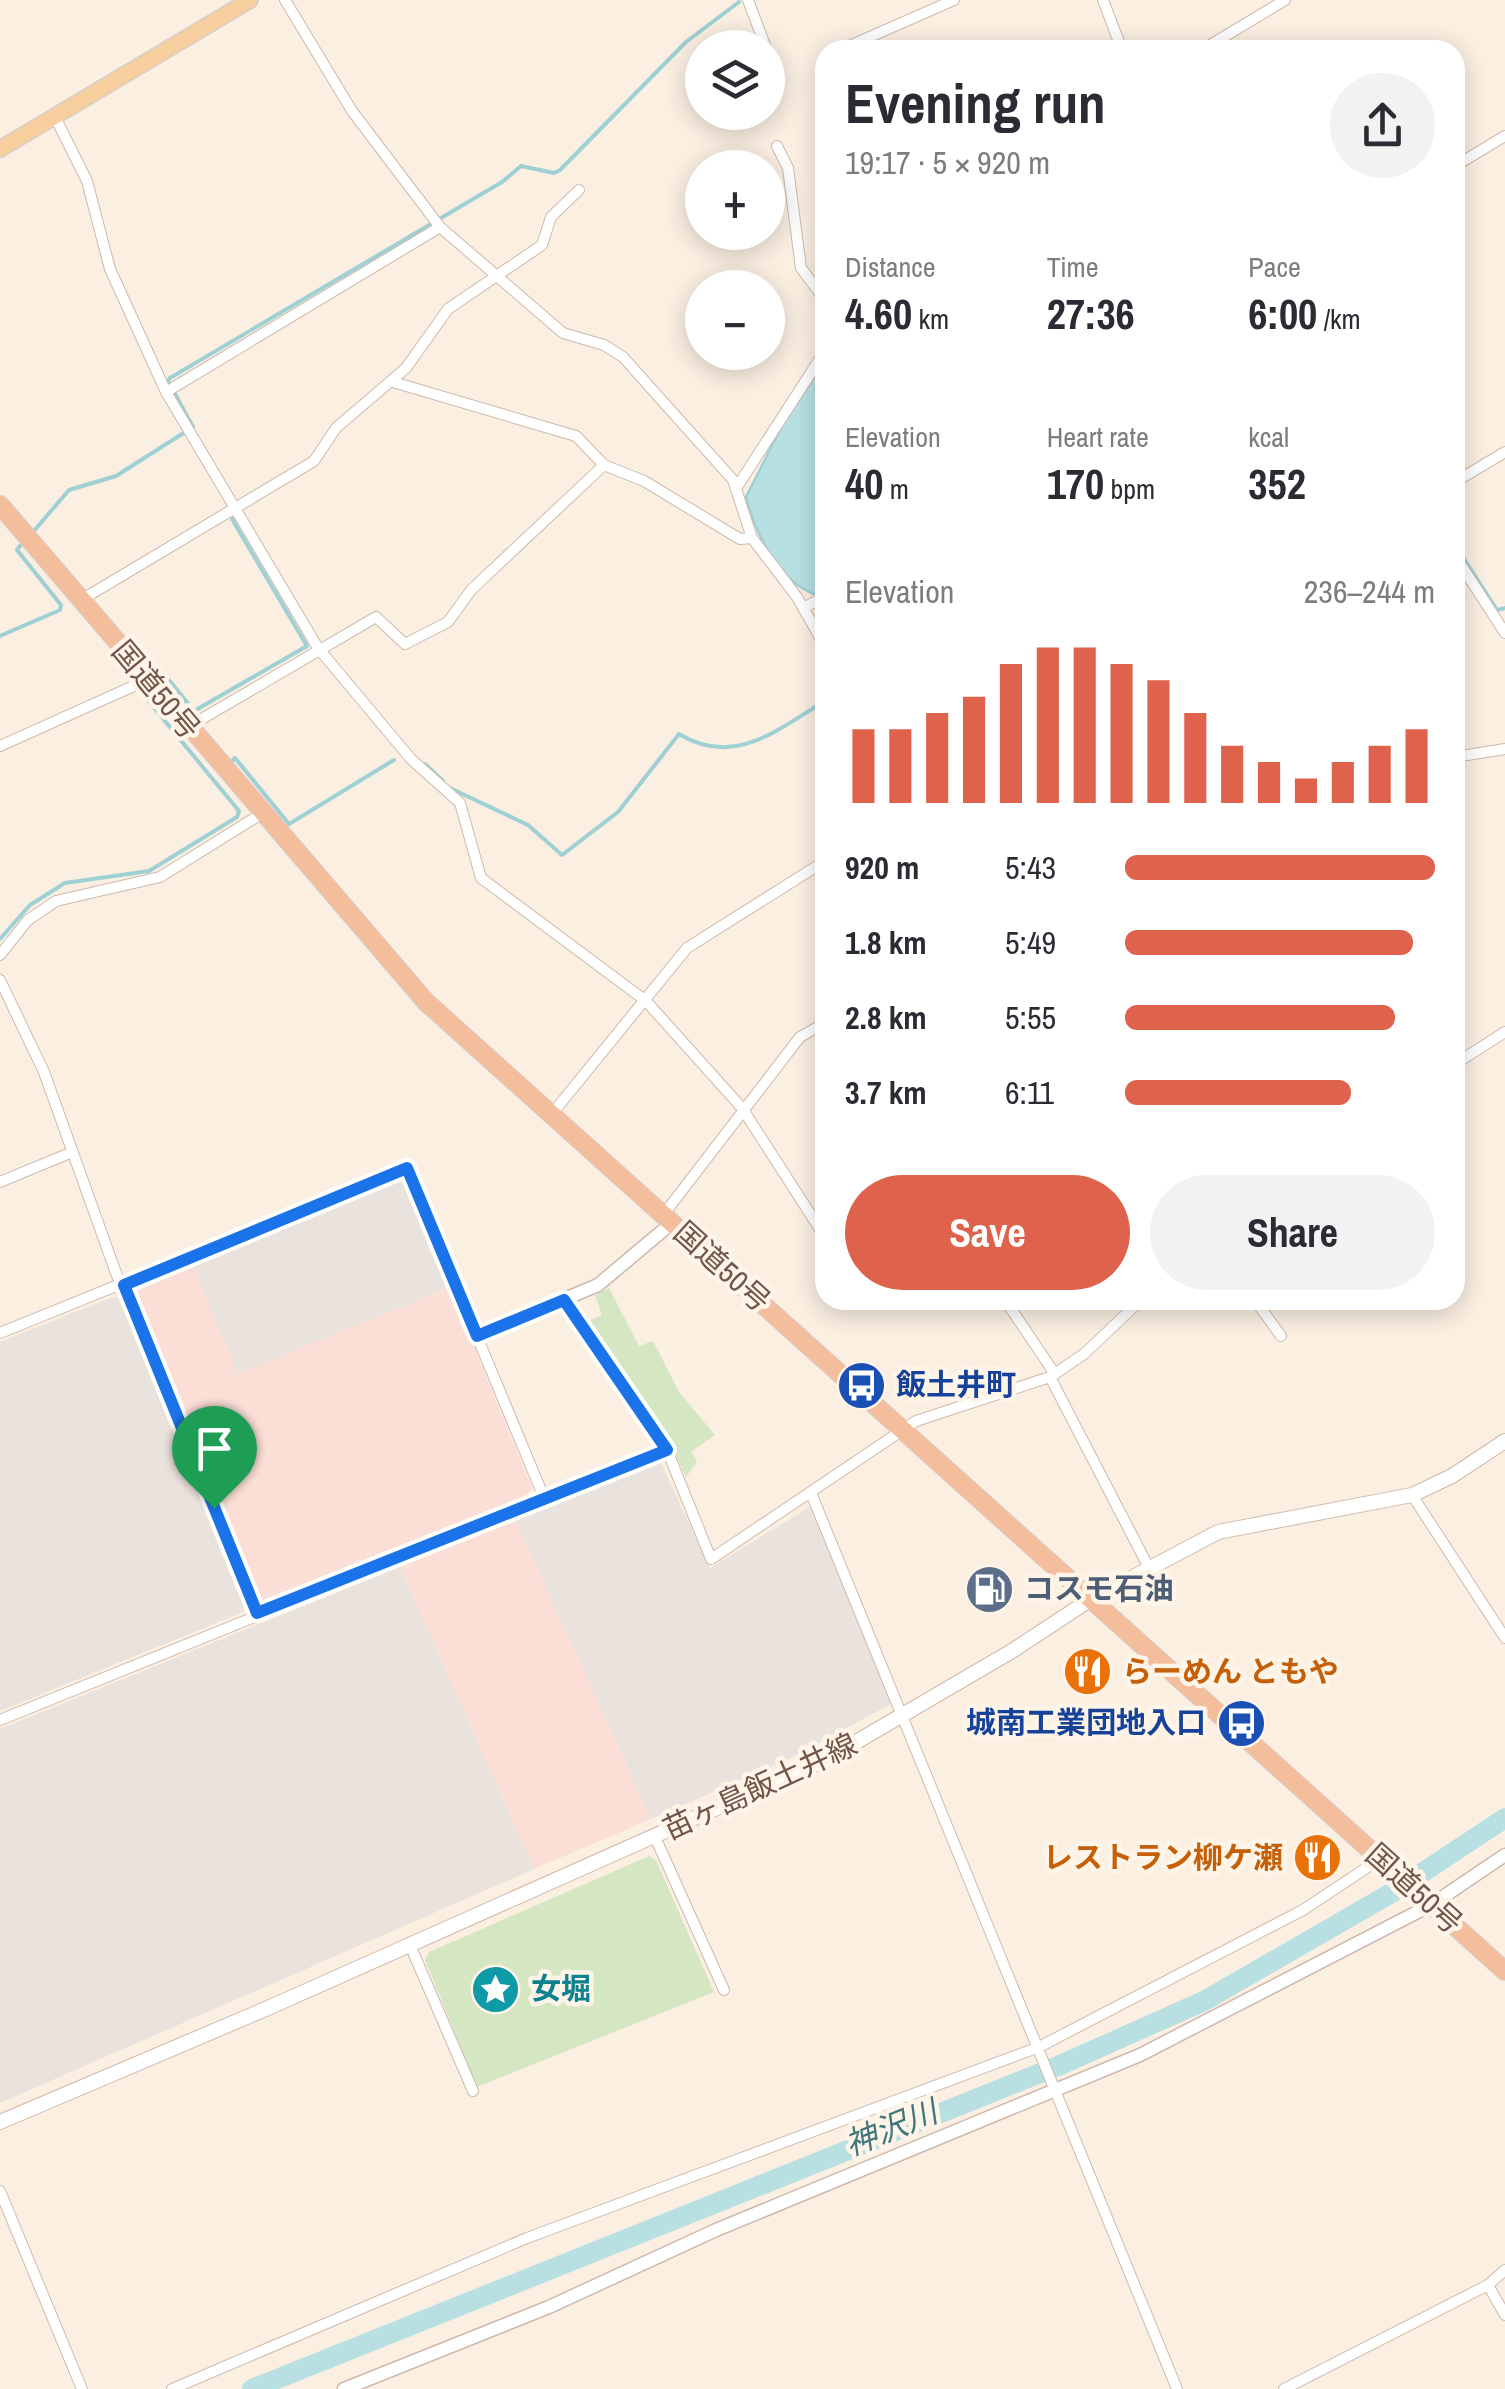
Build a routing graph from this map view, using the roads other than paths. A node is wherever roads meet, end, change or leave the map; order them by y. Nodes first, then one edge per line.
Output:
1 (250, 0) edge
2 (284, 0) edge
3 (748, 0) edge
4 (954, 0) edge
5 (1103, 0) edge
6 (1284, 0) edge
7 (759, 30) edge
8 (860, 40) edge
9 (1118, 40) edge
10 (1218, 40) edge
11 (55, 117) junction
12 (1505, 136) edge
13 (776, 146) dead end
14 (0, 149) edge
15 (1465, 160) edge
16 (579, 190) dead end
17 (440, 227) junction
18 (496, 276) junction
19 (815, 287) edge
20 (815, 366) edge
21 (393, 382) junction
22 (166, 392) junction
23 (1505, 452) edge
24 (604, 465) junction
25 (1465, 476) edge
26 (737, 486) junction
27 (0, 504) edge
28 (234, 512) junction
29 (752, 538) junction
30 (1465, 571) edge
31 (82, 600) junction
32 (815, 601) edge
33 (803, 608) junction
34 (815, 629) edge
35 (1505, 633) edge
36 (318, 648) junction
37 (147, 680) junction
38 (187, 728) junction
39 (0, 746) edge
40 (1505, 749) edge
41 (1465, 755) edge
42 (260, 814) junction
43 (815, 866) edge
44 (0, 955) edge
45 (0, 980) edge
46 (646, 1001) junction
47 (815, 1029) edge
48 (1505, 1032) edge
49 (1465, 1058) edge
50 (742, 1108) junction
51 (551, 1115) junction
52 (70, 1152) junction
53 (0, 1182) edge
54 (668, 1218) junction
55 (815, 1221) edge
56 (124, 1285) junction
57 (564, 1300) junction
58 (1011, 1310) edge
59 (1130, 1310) edge
60 (1262, 1310) edge
61 (0, 1333) edge
62 (477, 1336) junction
63 (1281, 1336) dead end
64 (1053, 1376) junction
65 (904, 1432) junction
66 (1505, 1441) edge
67 (667, 1450) junction
68 (811, 1493) junction
69 (1412, 1494) junction
70 (545, 1500) junction
71 (1148, 1566) junction
72 (1088, 1600) junction
73 (257, 1613) junction
74 (1505, 1638) edge
75 (902, 1717) junction
76 (0, 1720) edge
77 (655, 1837) junction
78 (1505, 1855) edge
79 (1383, 1862) junction
80 (1426, 1901) junction
81 (410, 1945) junction
82 (1505, 1971) edge
83 (724, 1990) dead end
84 (1040, 2049) junction
85 (473, 2090) dead end
86 (1056, 2090) junction
87 (0, 2122) edge
88 (0, 2191) edge
89 (1505, 2270) edge
90 (1488, 2285) junction
91 (1505, 2315) edge
92 (82, 2389) edge
93 (172, 2389) edge
94 (344, 2389) edge
95 (1177, 2389) edge
96 (1284, 2389) edge

1 - 11 main road
2 - 17 street
3 - 7 street
4 - 8 street
5 - 9 street
6 - 10 street
11 - 14 main road
11 - 22 street
12 - 15 street
13 - 19 street
16 - 18 street
17 - 18 street
17 - 22 street
18 - 21 street
18 - 26 street
20 - 26 street
21 - 24 street
21 - 28 street
22 - 28 street
23 - 25 street
24 - 29 street
24 - 36 street
26 - 29 street
27 - 31 highway, 国道50号
28 - 31 street
28 - 36 street
29 - 33 street
30 - 35 street
31 - 37 highway, 国道50号
32 - 33 street
33 - 34 street
36 - 38 street
36 - 46 street
37 - 38 highway, 国道50号
37 - 39 street
38 - 42 highway, 国道50号
40 - 41 street
42 - 44 street
42 - 51 highway, 国道50号
43 - 46 street
45 - 52 street
46 - 50 street
46 - 51 street
47 - 50 street
48 - 49 street
50 - 54 street
50 - 55 street
51 - 54 highway, 国道50号
52 - 53 street
52 - 56 street
54 - 57 street
54 - 65 highway, 国道50号
56 - 61 street
56 - 62 street
56 - 73 street
57 - 62 street
57 - 67 street
58 - 64 street
59 - 64 street
60 - 63 street
62 - 70 street
64 - 65 street
64 - 71 street
65 - 68 street
65 - 72 highway, 国道50号
66 - 69 main road, 苗ヶ島飯土井線
67 - 68 street
67 - 70 street
68 - 75 street
69 - 71 main road, 苗ヶ島飯土井線
69 - 74 street
70 - 73 street
71 - 72 main road, 苗ヶ島飯土井線
72 - 75 main road, 苗ヶ島飯土井線
72 - 79 highway, 国道50号
73 - 76 street
75 - 77 main road, 苗ヶ島飯土井線
75 - 84 street
77 - 81 main road, 苗ヶ島飯土井線
77 - 83 street
78 - 80 street
79 - 80 highway, 国道50号
79 - 84 street
80 - 82 highway, 国道50号
80 - 86 street
81 - 85 street
81 - 87 main road, 苗ヶ島飯土井線
84 - 86 street
84 - 93 street
86 - 94 street
86 - 95 street
88 - 92 street
89 - 90 street
90 - 91 street
90 - 96 street

